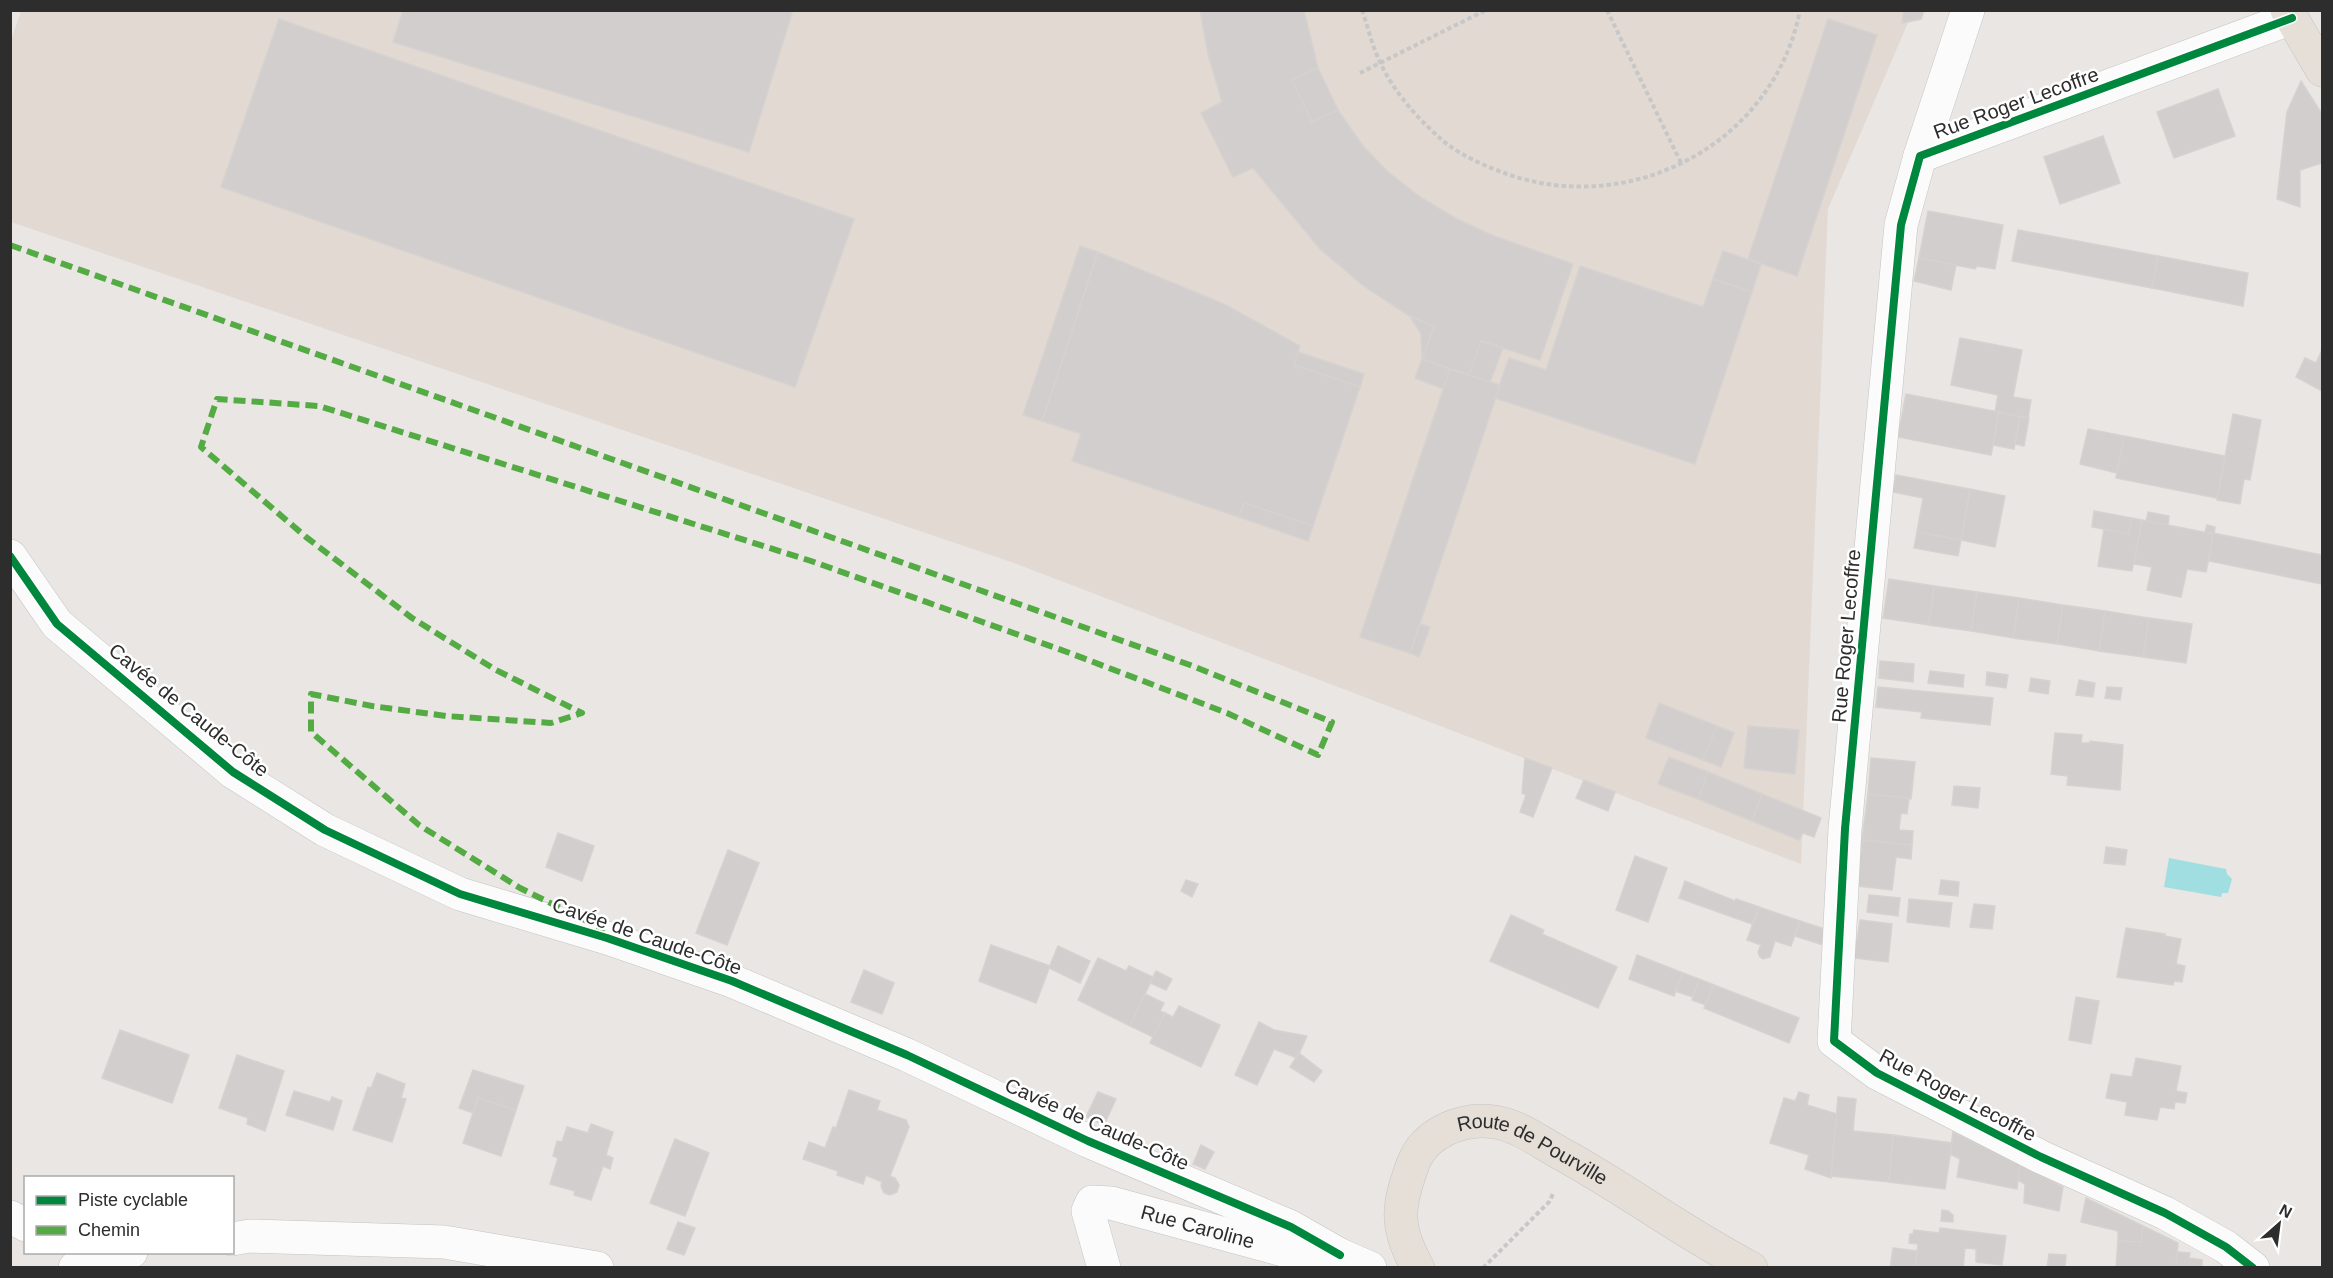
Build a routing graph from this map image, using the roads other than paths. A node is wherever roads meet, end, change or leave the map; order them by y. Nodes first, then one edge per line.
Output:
1 (1968, 10) edge
2 (2290, 14) edge
3 (2322, 70) edge
4 (1920, 156) junction
5 (10, 556) edge
6 (10, 1217) edge
7 (24, 1224) edge
8 (234, 1239) edge
9 (118, 1254) edge
10 (1340, 1255) junction
11 (80, 1260) edge
12 (597, 1268) edge
13 (1104, 1268) edge
14 (1370, 1268) edge
15 (1418, 1268) edge
16 (1751, 1268) edge
17 (2253, 1268) edge

1 - 4 street
2 - 3 main road
2 - 4 street, Rue Roger Lecoffre
4 - 17 street, Rue Roger Lecoffre
5 - 10 street, Cavée de Caude-Côte
6 - 7 street
8 - 12 street
9 - 11 street
10 - 13 street, Rue Caroline
10 - 14 street, Rue Caroline
15 - 16 main road, Route de Pourville

